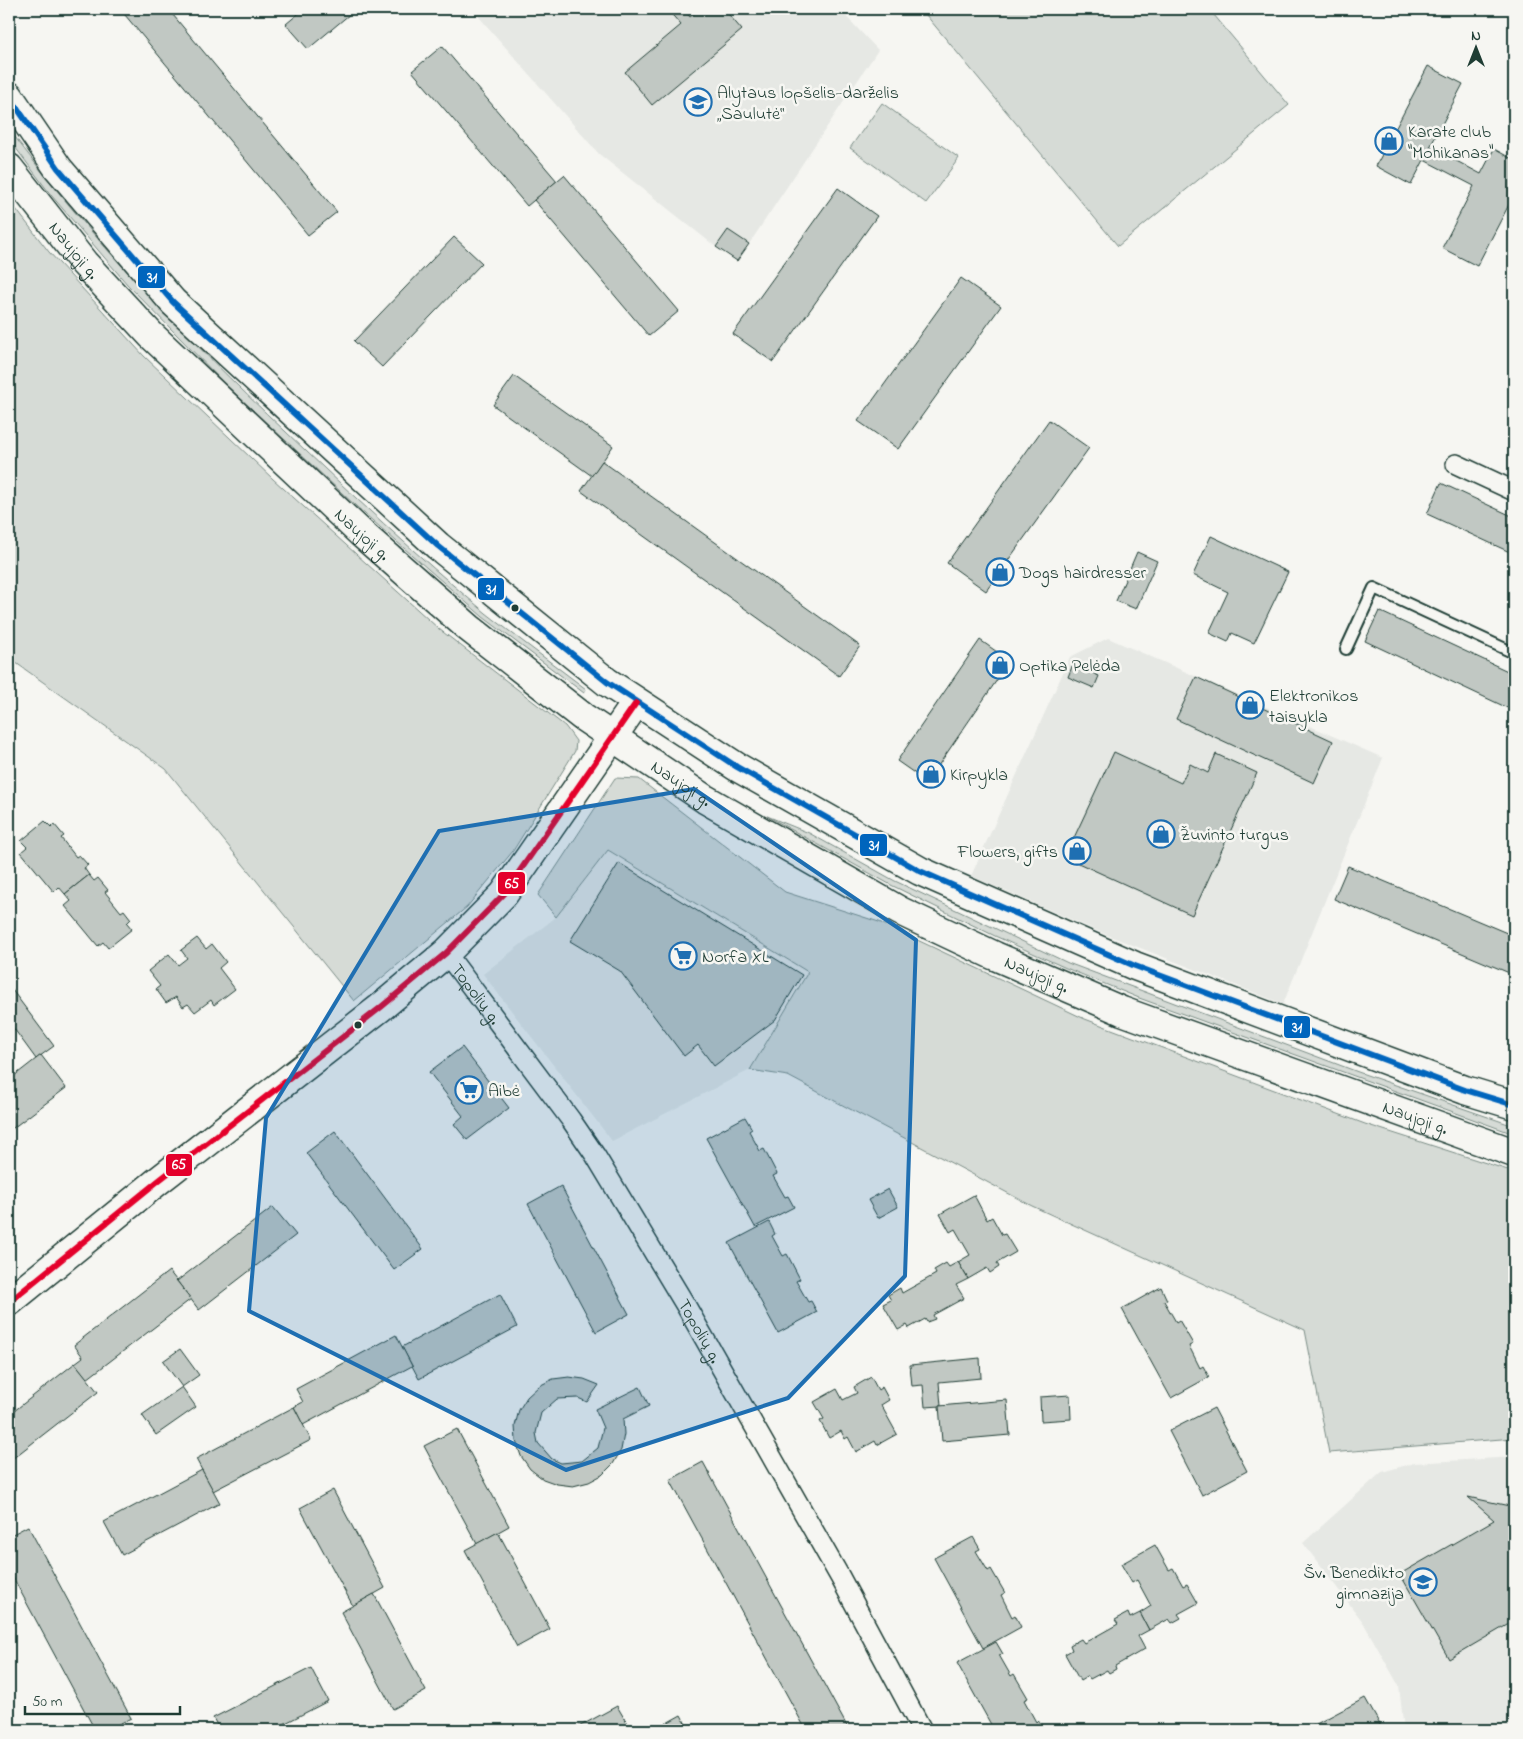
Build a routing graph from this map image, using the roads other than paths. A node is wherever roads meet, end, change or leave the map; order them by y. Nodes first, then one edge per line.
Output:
1 (9, 96) edge
2 (9, 168) edge
3 (1456, 464) dead end
4 (1514, 491) edge
5 (1346, 649) dead end
6 (1514, 653) edge
7 (636, 703) junction
8 (612, 738) junction
9 (446, 953) junction
10 (1514, 1105) edge
11 (1514, 1153) edge
12 (9, 1302) edge
13 (922, 1730) edge

1 - 7 main road
2 - 8 main road, Naujoji g.
3 - 4 street
5 - 6 lane
7 - 8 main road
7 - 10 main road
8 - 9 main road
8 - 11 main road, Naujoji g.
9 - 12 main road
9 - 13 street, Topolių g.

